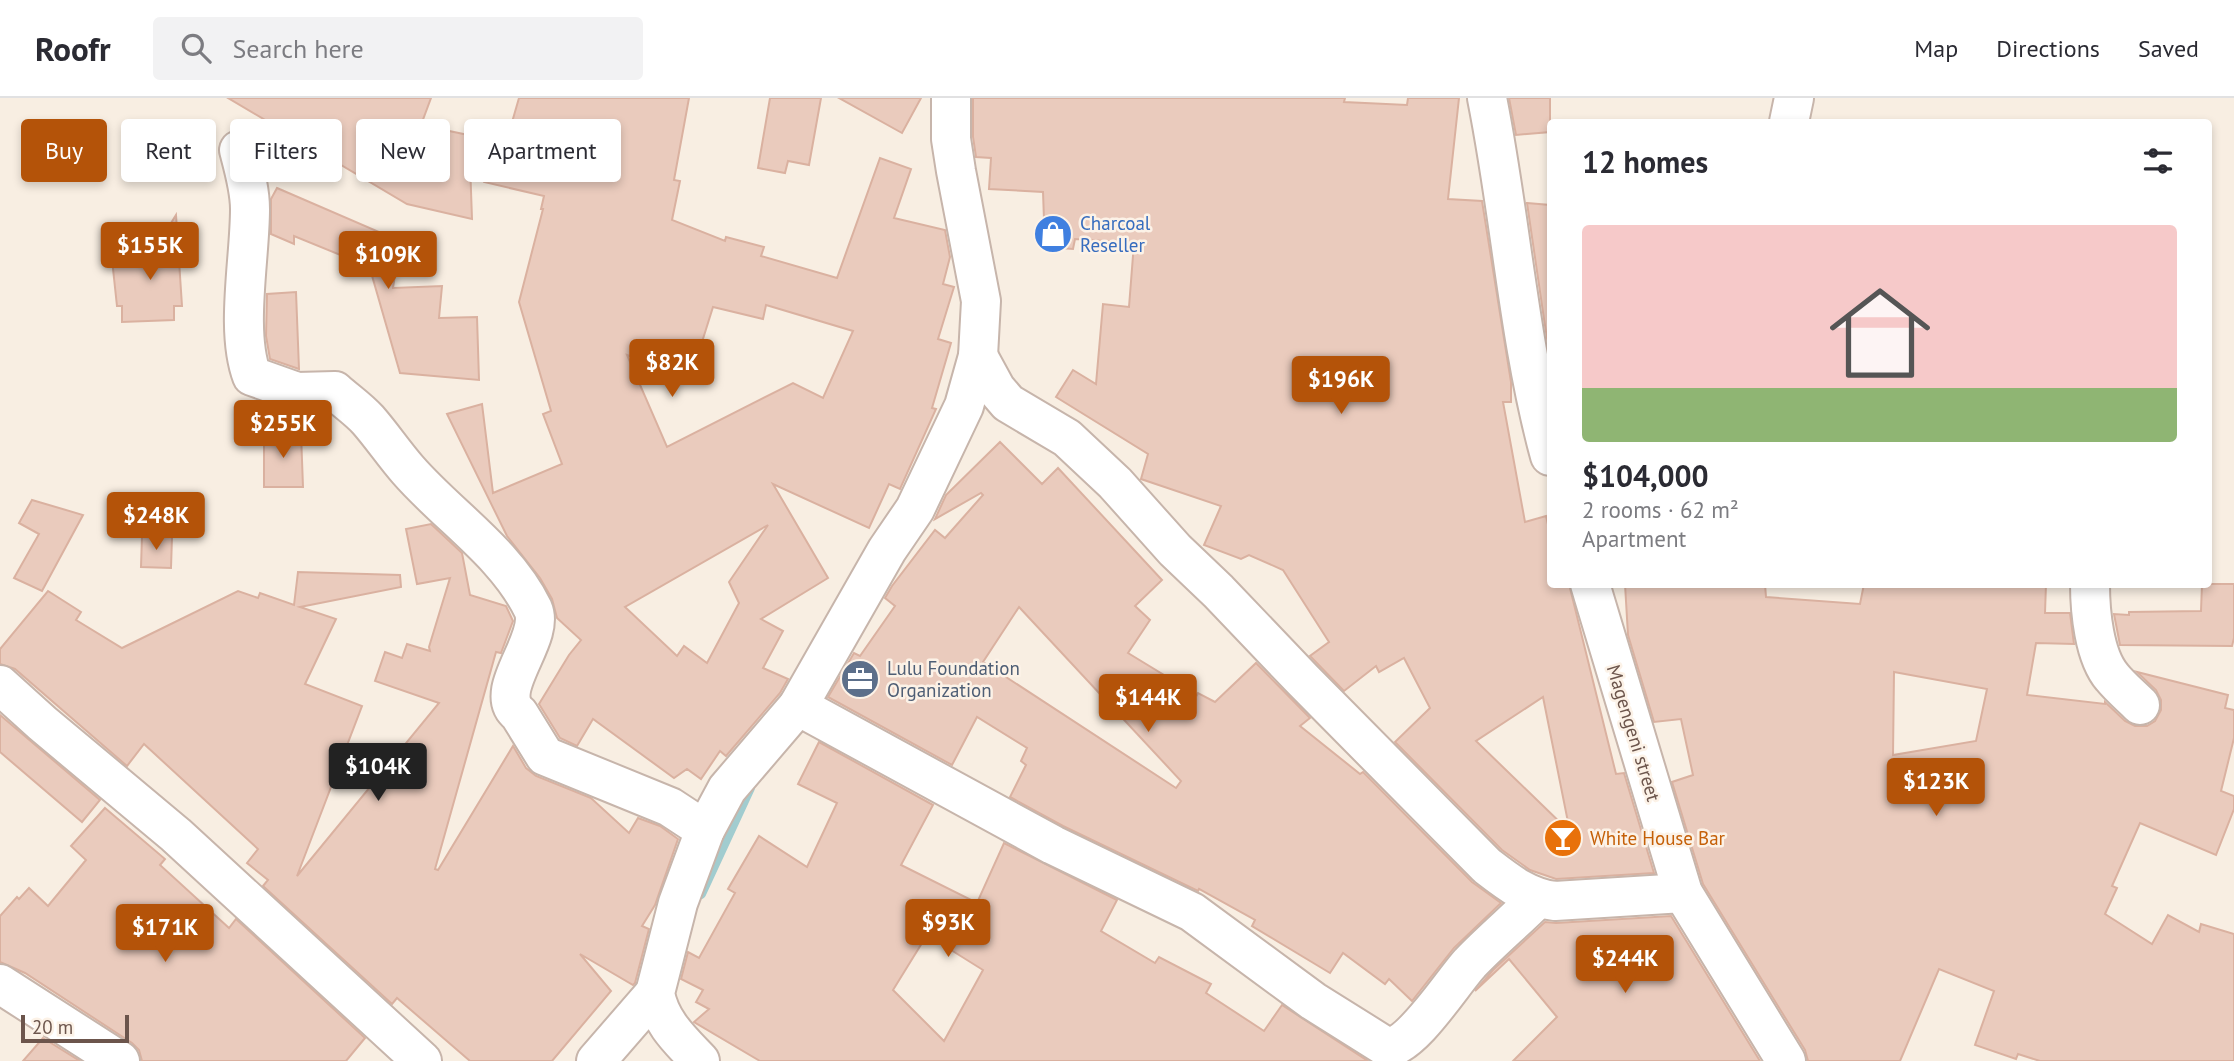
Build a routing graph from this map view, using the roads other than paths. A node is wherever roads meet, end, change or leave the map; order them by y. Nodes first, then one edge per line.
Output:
1 (951, 98) edge
2 (1487, 98) edge
3 (1794, 98) edge
4 (1790, 119) edge
5 (245, 182) edge
6 (978, 356) junction
7 (1547, 445) edge
8 (1591, 588) edge
9 (2090, 588) edge
10 (0, 685) edge
11 (2140, 705) dead end
12 (798, 706) junction
13 (705, 830) junction
14 (1683, 893) junction
15 (1537, 899) junction
16 (0, 984) edge
17 (655, 993) junction
18 (120, 1061) edge
19 (422, 1061) edge
20 (596, 1061) edge
21 (700, 1061) edge
22 (1786, 1061) edge

1 - 6 street
2 - 7 street
3 - 4 street
5 - 13 street
6 - 12 street
6 - 15 street
8 - 14 street, Magengeni street
9 - 11 street
10 - 19 street
12 - 13 street
12 - 15 street
13 - 17 street
14 - 15 street
14 - 22 street, Magengeni street
16 - 18 street
17 - 20 street
17 - 21 street

